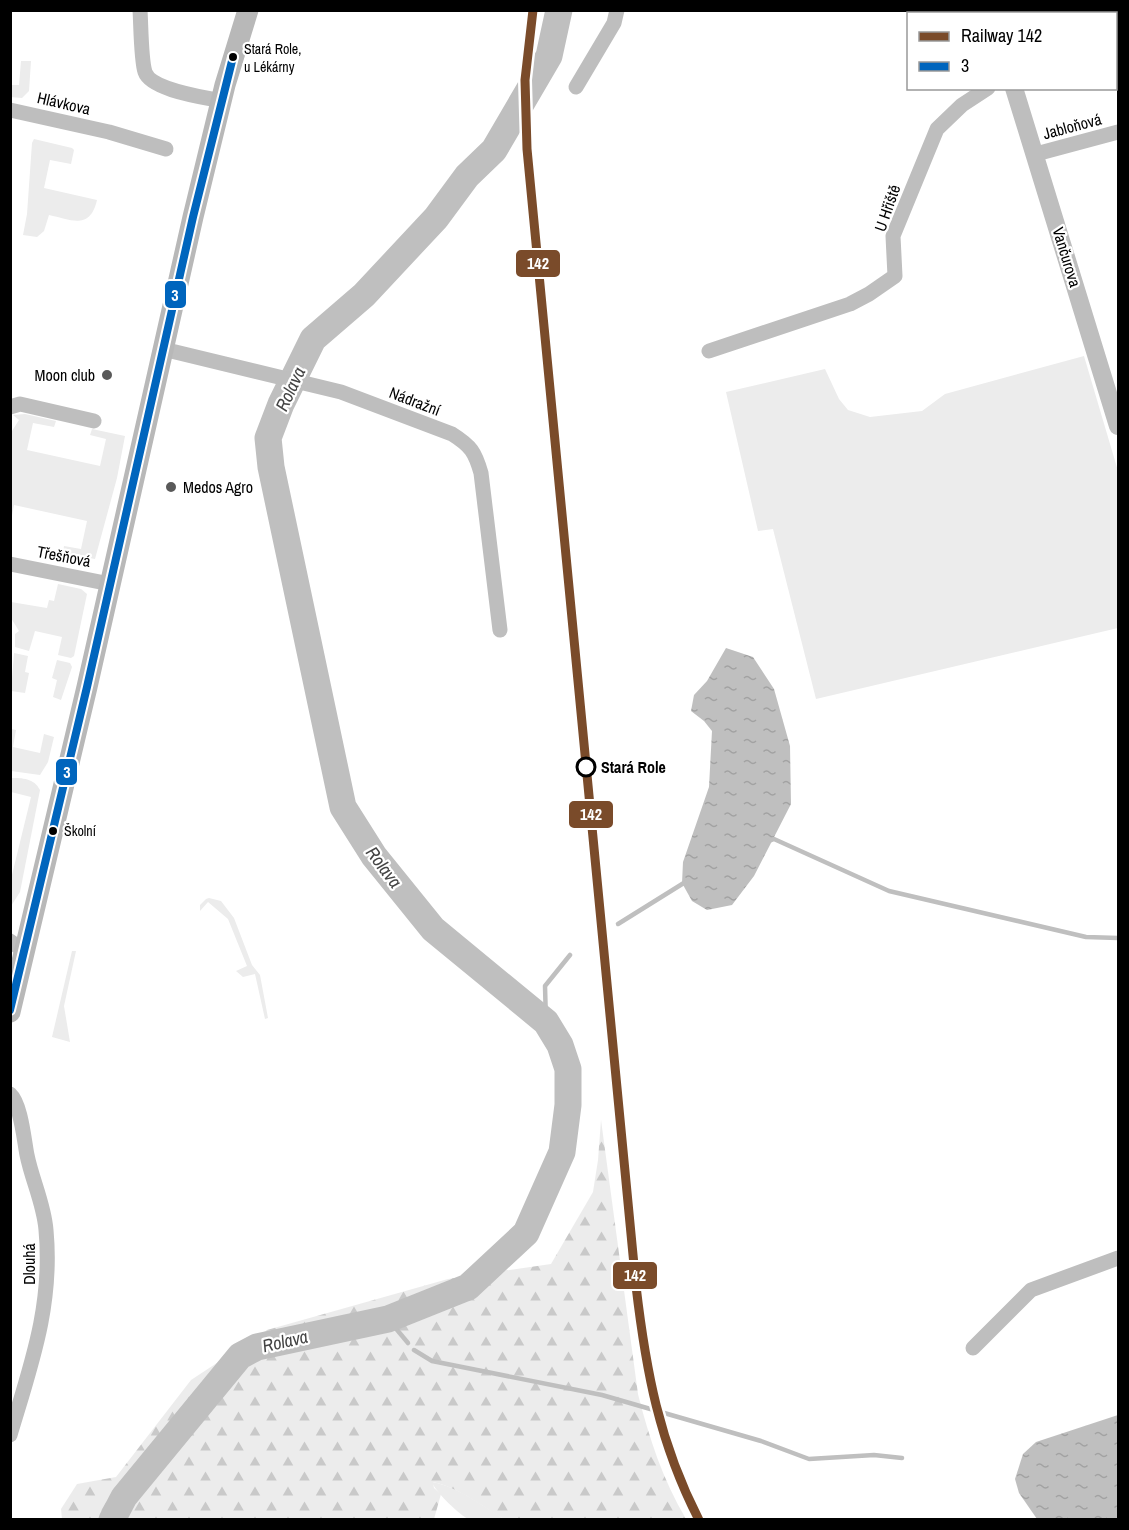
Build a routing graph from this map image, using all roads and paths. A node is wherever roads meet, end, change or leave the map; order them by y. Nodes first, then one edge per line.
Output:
1 (140, 10) edge
2 (248, 10) edge
3 (617, 10) edge
4 (576, 87) dead end
5 (985, 90) edge
6 (1015, 90) edge
7 (222, 101) junction
8 (10, 110) edge
9 (1119, 132) edge
10 (166, 149) dead end
11 (1036, 154) junction
12 (163, 349) junction
13 (709, 351) dead end
14 (10, 407) edge
15 (94, 421) dead end
16 (1119, 426) edge
17 (10, 564) edge
18 (110, 584) junction
19 (500, 630) dead end
20 (17, 946) edge
21 (10, 1012) edge
22 (10, 1094) edge
23 (1119, 1258) edge
24 (973, 1348) dead end
25 (10, 1435) edge

1 - 7 street
2 - 7 main road
3 - 4 street
5 - 13 street, U Hřiště
6 - 11 street, Vančurova
7 - 12 main road
8 - 10 street, Hlávkova
9 - 11 street, Jabloňová
11 - 16 street, Vančurova
12 - 18 main road
12 - 19 street, Nádražní
14 - 15 street
17 - 18 street, Třešňová
18 - 20 main road
20 - 21 main road
22 - 25 street, Dlouhá
23 - 24 street

